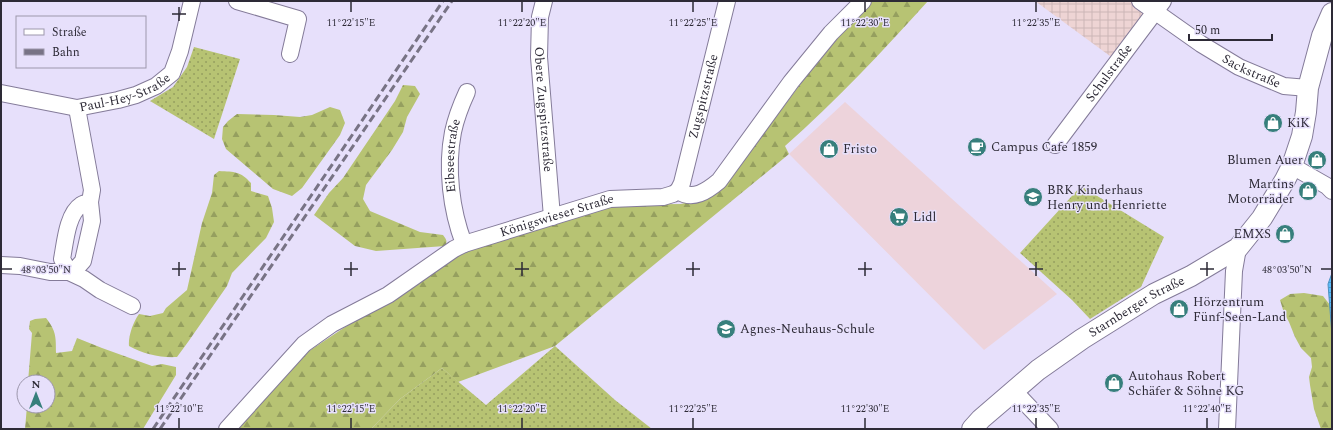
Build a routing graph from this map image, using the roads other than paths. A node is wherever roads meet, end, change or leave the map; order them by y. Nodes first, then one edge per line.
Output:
1 (192, 1) edge
2 (237, 1) edge
3 (544, 1) edge
4 (727, 1) edge
5 (862, 1) edge
6 (1140, 1) edge
7 (1158, 6) edge
8 (1332, 13) edge
9 (290, 54) dead end
10 (1308, 88) junction
11 (467, 92) dead end
12 (1, 93) edge
13 (77, 108) junction
14 (1055, 145) dead end
15 (1292, 166) junction
16 (678, 191) junction
17 (1332, 191) edge
18 (90, 202) junction
19 (552, 217) junction
20 (464, 244) junction
21 (1238, 248) junction
22 (1, 265) edge
23 (69, 272) junction
24 (132, 306) dead end
25 (1014, 390) junction
26 (227, 429) edge
27 (972, 429) edge
28 (1050, 429) edge
29 (1227, 429) edge

1 - 13 street, Paul-Hey-Straße
2 - 9 street
3 - 19 street, Obere Zugspitzstraße
4 - 16 street, Zugspitzstraße
5 - 16 street, Königswieser Straße
6 - 7 street, Sackstraße
7 - 10 street, Sackstraße
7 - 14 street, Schulstraße
8 - 10 main road, Starnberger Straße
10 - 15 main road, Starnberger Straße
11 - 20 street, Eibseestraße
12 - 13 street, Paul-Hey-Straße
13 - 18 street
15 - 17 street
15 - 21 main road, Starnberger Straße
16 - 19 street, Königswieser Straße
18 - 23 street
18 - 23 street
19 - 20 street, Königswieser Straße
20 - 26 street, Königswieser Straße
21 - 25 main road, Starnberger Straße
21 - 29 street
22 - 23 street
23 - 24 street
25 - 27 main road, Starnberger Straße
25 - 28 street

